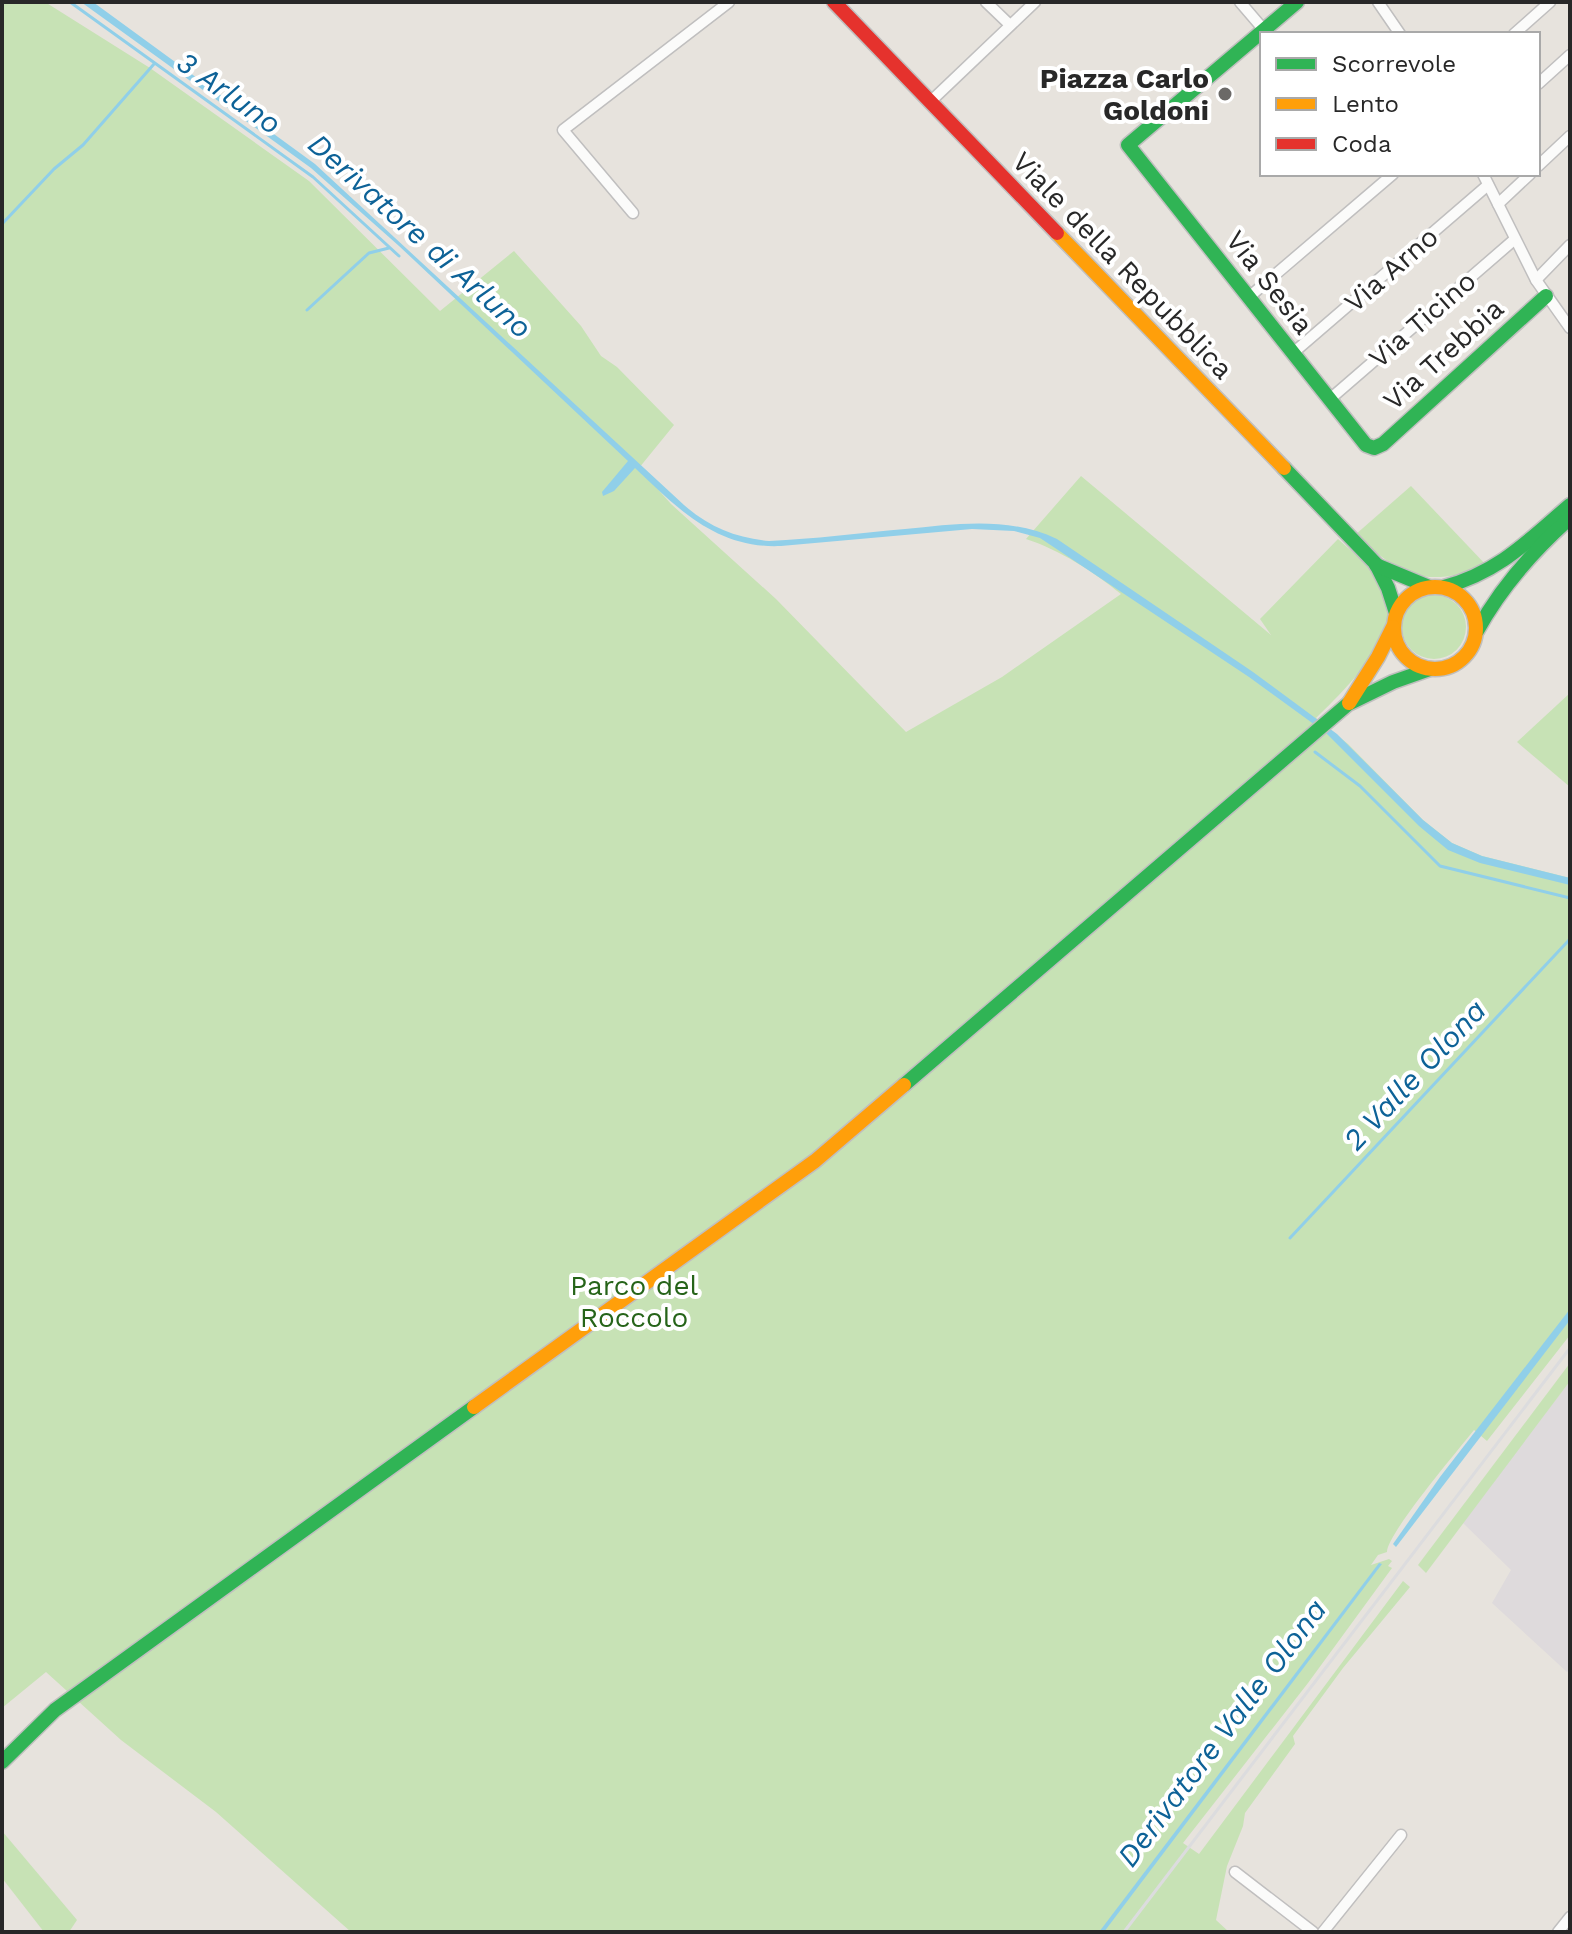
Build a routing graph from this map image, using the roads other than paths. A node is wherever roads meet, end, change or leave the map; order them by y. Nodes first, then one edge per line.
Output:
1 (729, 2) edge
2 (834, 2) edge
3 (986, 2) edge
4 (1035, 2) edge
5 (1240, 2) edge
6 (1297, 2) edge
7 (1378, 2) edge
8 (1548, 2) edge
9 (1010, 25) junction
10 (1264, 30) junction
11 (1262, 32) edge
12 (1399, 32) edge
13 (1516, 32) edge
14 (1260, 33) edge
15 (1570, 55) edge
16 (1540, 82) edge
17 (930, 102) junction
18 (1570, 136) edge
19 (1540, 164) edge
20 (1391, 176) edge
21 (1484, 176) edge
22 (1528, 176) edge
23 (1488, 185) junction
24 (1498, 204) junction
25 (633, 213) dead end
26 (1515, 239) junction
27 (1570, 245) edge
28 (1536, 280) junction
29 (1546, 296) junction
30 (1249, 297) junction
31 (1570, 328) edge
32 (1293, 353) junction
33 (1330, 399) junction
34 (1374, 448) joint
35 (1570, 505) edge
36 (1570, 518) edge
37 (1376, 564) junction
38 (1429, 587) junction
39 (1444, 587) junction
40 (1395, 620) junction
41 (1475, 635) junction
42 (1430, 669) junction
43 (1348, 704) junction
44 (2, 1762) edge
45 (1401, 1835) dead end
46 (1235, 1872) dead end
47 (1570, 1917) edge
48 (1313, 1932) edge
49 (1323, 1932) edge
50 (1558, 1932) edge

1 - 25 street
2 - 17 main road, Viale della Repubblica
3 - 9 street
4 - 9 street
5 - 10 street
6 - 10 main road
7 - 12 street
8 - 13 street
9 - 17 street
10 - 11 main road, Via Sesia
14 - 30 main road, Via Sesia
15 - 16 street
17 - 37 main road, Viale della Repubblica
18 - 19 street
20 - 30 street
21 - 23 street
22 - 24 street
23 - 24 street
23 - 32 street, Via Arno
24 - 26 street
26 - 28 street
26 - 33 street, Via Ticino
27 - 28 street
28 - 29 street
29 - 31 street
29 - 34 main road, Via Trebbia
30 - 32 main road, Via Sesia
32 - 33 main road, Via Sesia
33 - 34 main road, Via Sesia
35 - 39 main road
36 - 41 main road
37 - 38 main road
37 - 40 main road
38 - 39 main road
38 - 40 main road
39 - 41 main road
40 - 42 main road
40 - 43 main road
41 - 42 main road
42 - 43 main road
43 - 44 main road
45 - 49 street
46 - 48 street
47 - 50 street

